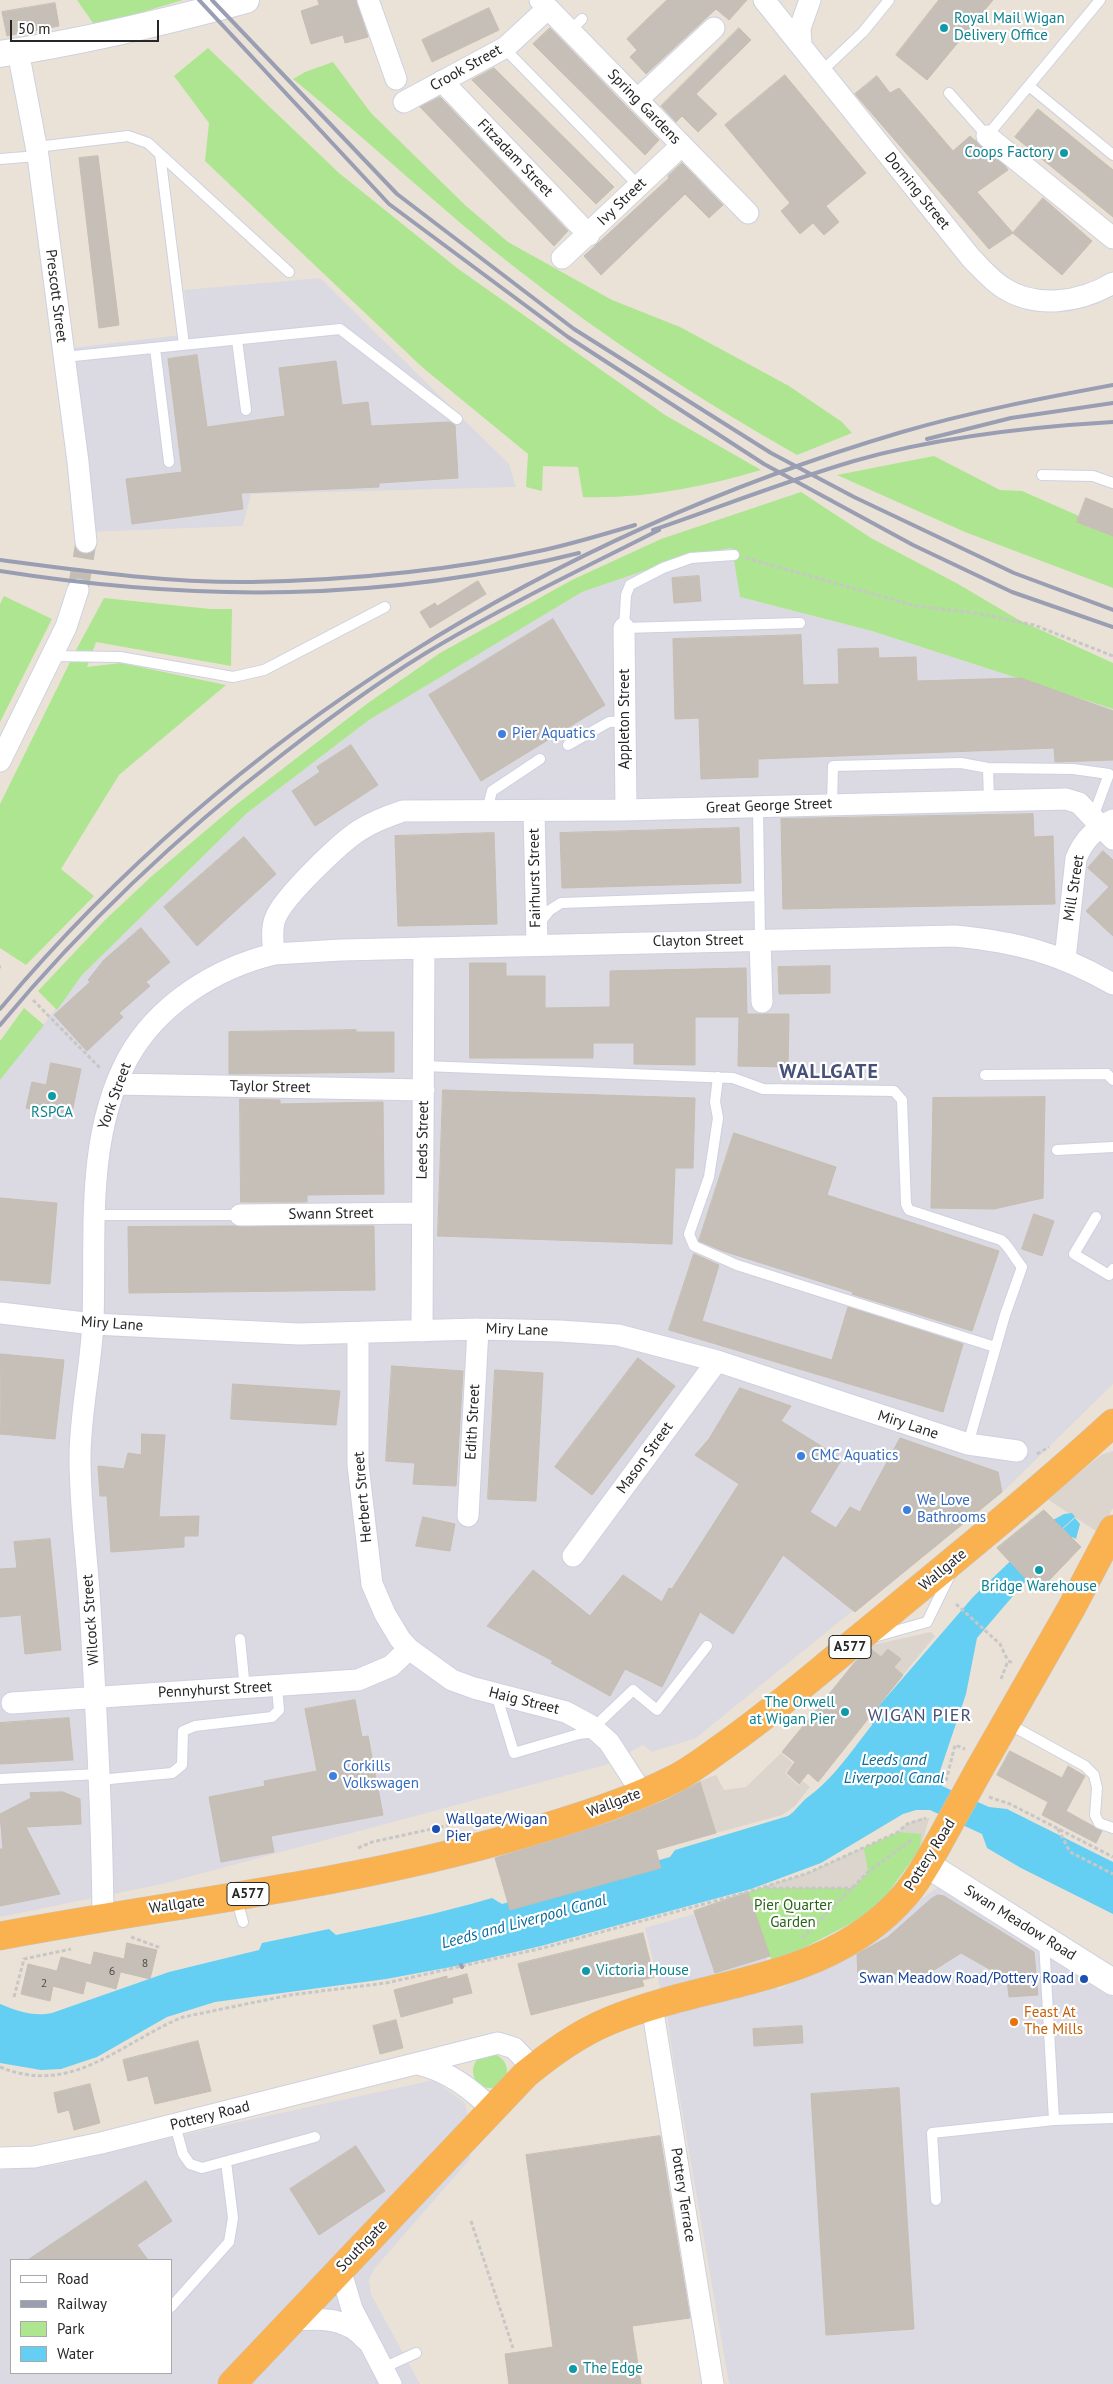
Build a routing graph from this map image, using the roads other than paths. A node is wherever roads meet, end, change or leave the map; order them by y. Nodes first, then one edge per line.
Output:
1 (246, 0) edge
2 (368, 0) edge
3 (764, 0) edge
4 (810, 0) edge
5 (889, 0) edge
6 (1100, 0) edge
7 (544, 4) edge
8 (714, 28) dead end
9 (801, 46) junction
10 (504, 48) junction
11 (5, 53) edge
12 (821, 72) junction
13 (396, 79) dead end
14 (442, 81) junction
15 (1029, 86) junction
16 (949, 93) dead end
17 (638, 99) junction
18 (404, 102) dead end
19 (988, 136) junction
20 (681, 146) junction
21 (38, 151) junction
22 (160, 154) junction
23 (1113, 155) edge
24 (0, 159) edge
25 (639, 186) junction
26 (748, 213) dead end
27 (589, 235) junction
28 (1113, 238) edge
29 (562, 258) dead end
30 (289, 272) dead end
31 (1113, 283) edge
32 (237, 340) junction
33 (184, 345) junction
34 (156, 348) junction
35 (64, 357) junction
36 (246, 410) dead end
37 (457, 419) dead end
38 (170, 462) dead end
39 (1042, 475) dead end
40 (1113, 483) edge
41 (86, 542) tunnel mouth
42 (734, 555) road end
43 (78, 590) tunnel mouth
44 (385, 607) dead end
45 (800, 623) dead end
46 (624, 628) junction
47 (51, 656) junction
48 (626, 721) junction
49 (568, 745) dead end
50 (540, 758) dead end
51 (0, 761) edge
52 (988, 768) junction
53 (1111, 774) edge
54 (988, 800) junction
55 (832, 804) junction
56 (758, 807) junction
57 (487, 810) junction
58 (626, 810) junction
59 (534, 811) junction
60 (1105, 825) edge
61 (759, 896) junction
62 (536, 936) junction
63 (760, 940) junction
64 (424, 948) junction
65 (274, 954) junction
66 (1065, 959) junction
67 (1113, 984) edge
68 (762, 1002) dead end
69 (424, 1066) junction
70 (985, 1075) dead end
71 (718, 1077) junction
72 (1113, 1080) edge
73 (116, 1084) junction
74 (424, 1090) junction
75 (1113, 1147) edge
76 (1057, 1150) dead end
77 (421, 1213) junction
78 (95, 1215) junction
79 (240, 1216) joint
80 (1096, 1217) dead end
81 (1113, 1269) edge
82 (0, 1313) edge
83 (93, 1324) junction
84 (478, 1329) junction
85 (422, 1331) junction
86 (358, 1333) junction
87 (996, 1347) junction
88 (717, 1361) junction
89 (1107, 1433) edge
90 (968, 1444) junction
91 (1017, 1451) dead end
92 (468, 1516) dead end
93 (1109, 1546) edge
94 (573, 1556) dead end
95 (240, 1639) dead end
96 (707, 1646) dead end
97 (409, 1649) junction
98 (277, 1687) junction
99 (245, 1689) junction
100 (496, 1694) junction
101 (96, 1697) junction
102 (4, 1704) edge
103 (1006, 1722) junction
104 (595, 1730) junction
105 (99, 1777) junction
106 (0, 1780) edge
107 (642, 1793) junction
108 (1113, 1828) edge
109 (926, 1843) junction
110 (236, 1896) junction
111 (103, 1916) junction
112 (243, 1922) dead end
113 (0, 1936) edge
114 (1044, 1938) junction
115 (1113, 1982) edge
116 (652, 2006) junction
117 (418, 2064) junction
118 (533, 2068) junction
119 (492, 2109) junction
120 (1113, 2118) edge
121 (1054, 2120) junction
122 (175, 2125) junction
123 (315, 2137) dead end
124 (0, 2158) edge
125 (226, 2162) junction
126 (936, 2200) dead end
127 (340, 2269) junction
128 (172, 2306) edge
129 (293, 2320) junction
130 (373, 2347) junction
131 (416, 2353) dead end
132 (387, 2376) edge
133 (232, 2384) edge
134 (713, 2384) edge

1 - 11 street
2 - 13 street
3 - 9 street, Dorning Street
4 - 9 street
5 - 12 lane
6 - 15 lane
7 - 10 street, Crook Street
7 - 17 street, Spring Gardens
8 - 17 street
9 - 12 street, Dorning Street
10 - 14 street, Crook Street
10 - 25 lane
11 - 21 street, Prescott Street
12 - 31 street, Dorning Street
14 - 18 street, Crook Street
14 - 27 street, Fitzadam Street
15 - 19 lane
15 - 23 lane
16 - 19 lane
17 - 20 street, Spring Gardens
19 - 28 street
20 - 25 street, Ivy Street
20 - 26 street, Spring Gardens
21 - 22 lane
21 - 24 lane
21 - 35 street, Prescott Street
22 - 30 lane
22 - 33 lane
25 - 27 street, Ivy Street
27 - 29 street, Ivy Street
32 - 33 lane
32 - 36 lane
32 - 37 lane
33 - 34 lane
34 - 35 lane
34 - 38 lane
35 - 41 street, Prescott Street
39 - 40 lane
42 - 46 lane
43 - 47 street
44 - 47 lane
45 - 46 lane
46 - 48 street, Appleton Street
47 - 51 street
48 - 49 lane
48 - 58 street, Appleton Street
50 - 57 lane
52 - 53 lane
52 - 54 lane
52 - 55 lane
53 - 60 lane
54 - 55 street, Great George Street
54 - 60 street, Great George Street
55 - 56 street, Great George Street
56 - 58 street, Great George Street
56 - 61 lane
57 - 59 street, Great George Street
57 - 65 street, Great George Street
58 - 59 street, Great George Street
59 - 62 street, Fairhurst Street
60 - 66 street, Mill Street
61 - 62 lane
61 - 63 lane
62 - 63 street, Clayton Street
62 - 64 street, Clayton Street
63 - 66 street, Clayton Street
63 - 68 street
64 - 65 street, Clayton Street
64 - 69 street, Leeds Street
65 - 73 street, York Street
66 - 67 street, Clayton Street
69 - 71 lane
69 - 74 street, Leeds Street
70 - 72 lane
71 - 87 lane
71 - 87 lane
73 - 74 street, Taylor Street
73 - 78 street, York Street
74 - 77 street, Leeds Street
75 - 76 lane
77 - 79 street, Swann Street
77 - 85 street, Leeds Street
78 - 79 lane
78 - 83 street, York Street
80 - 81 lane
82 - 83 street, Miry Lane
83 - 86 street, Miry Lane
83 - 101 street, Wilcock Street
84 - 85 street, Miry Lane
84 - 88 street, Miry Lane
84 - 92 street, Edith Street
85 - 86 street, Miry Lane
86 - 97 street, Herbert Street
87 - 90 lane
88 - 90 street, Miry Lane
88 - 94 street, Mason Street
89 - 107 highway, Wallgate / A577
90 - 91 street, Miry Lane
93 - 103 highway, Pottery Road
95 - 99 lane
96 - 104 lane
97 - 98 street, Pennyhurst Street
97 - 100 street, Haig Street
98 - 99 street, Pennyhurst Street
98 - 105 lane
99 - 101 street, Pennyhurst Street
100 - 104 street, Haig Street
100 - 104 lane
101 - 102 street, Pennyhurst Street
101 - 105 street, Wilcock Street
103 - 108 lane
103 - 109 highway, Pottery Road, bridge
104 - 107 street, Haig Street
105 - 106 lane
105 - 111 street, Wilcock Street
107 - 110 highway, Wallgate / A577
109 - 114 street, Swan Meadow Road
109 - 116 highway, Pottery Road
110 - 111 highway, Wallgate / A577
110 - 112 lane
111 - 113 highway, Wallgate / A577
114 - 115 street, Swan Meadow Road
114 - 121 lane
116 - 118 highway, Pottery Road
116 - 134 street, Pottery Terrace
117 - 118 street, Pottery Road
117 - 119 street, Pottery Road
117 - 122 street, Pottery Road
118 - 119 highway, Pottery Road
119 - 127 highway, Southgate
120 - 121 lane
121 - 126 lane
122 - 124 street, Pottery Road
122 - 125 lane
123 - 125 lane
125 - 128 lane
127 - 129 highway, Southgate
127 - 130 street
129 - 130 street
129 - 133 highway, Southgate
130 - 132 street
131 - 132 lane

